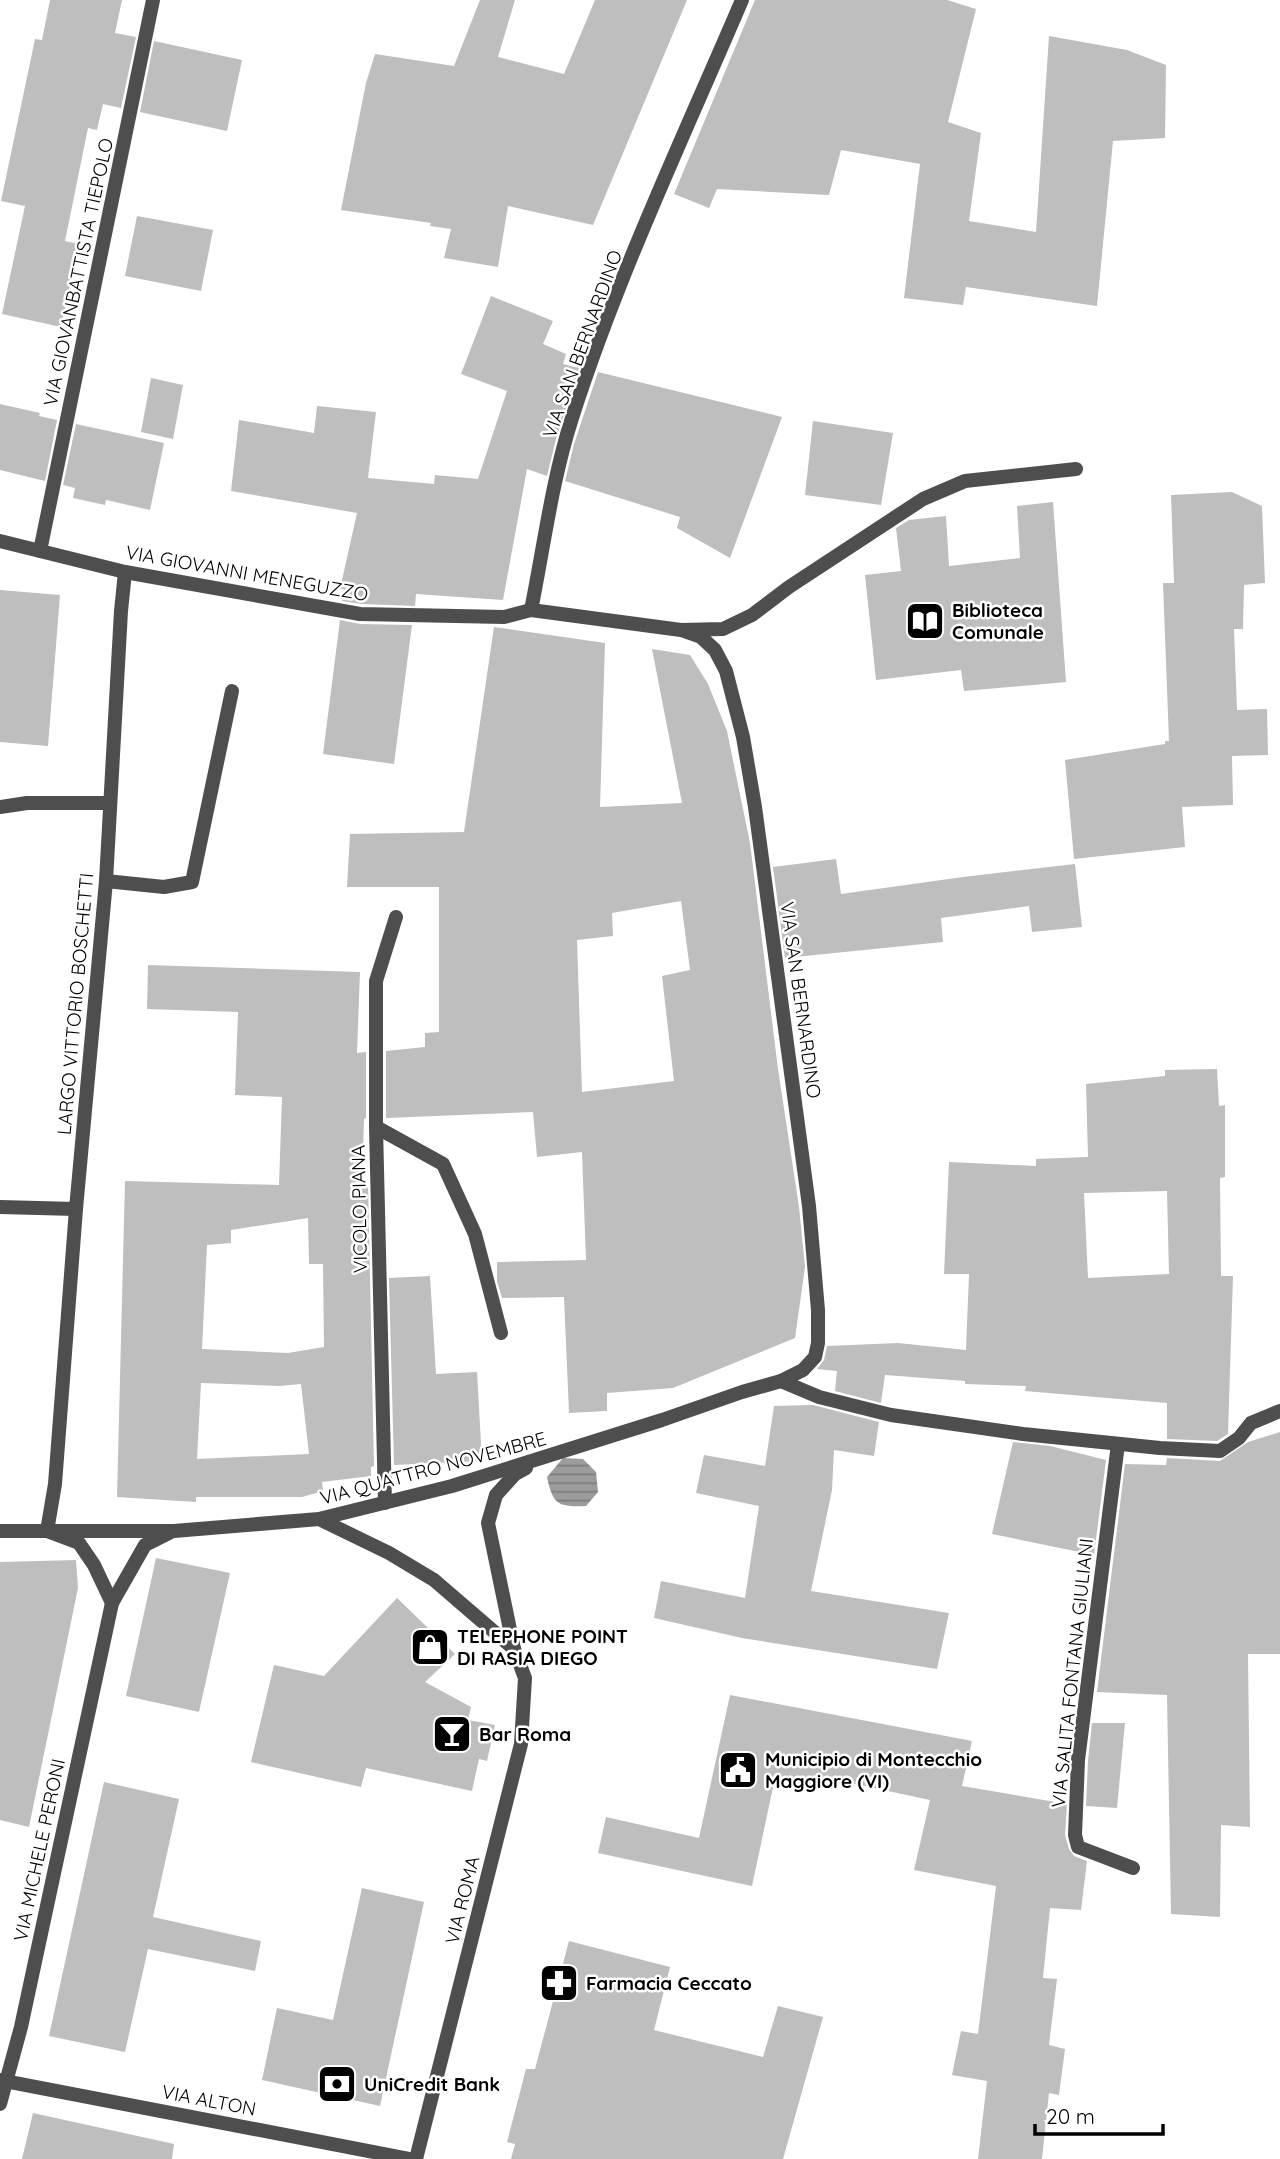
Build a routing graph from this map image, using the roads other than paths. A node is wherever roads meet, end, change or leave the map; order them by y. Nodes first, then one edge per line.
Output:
1 (153, 0) edge
2 (742, 0) edge
3 (1076, 469) dead end
4 (0, 541) edge
5 (40, 551) junction
6 (125, 572) junction
7 (531, 610) junction
8 (681, 630) junction
9 (232, 691) dead end
10 (109, 803) junction
11 (0, 807) edge
12 (106, 881) junction
13 (396, 917) dead end
14 (376, 1126) junction
15 (0, 1207) edge
16 (76, 1209) junction
17 (501, 1333) dead end
18 (781, 1381) junction
19 (1280, 1411) edge
20 (1118, 1444) junction
21 (544, 1458) junction
22 (385, 1503) junction
23 (319, 1519) junction
24 (0, 1531) edge
25 (47, 1531) junction
26 (174, 1531) junction
27 (112, 1603) junction
28 (514, 1649) junction
29 (1133, 1868) dead end
30 (4, 2081) edge
31 (0, 2104) edge
32 (410, 2159) edge
33 (416, 2159) edge

1 - 5 street, VIA GIOVANBATTISTA TIEPOLO
2 - 7 street, VIA SAN BERNARDINO
3 - 8 street, VIA SAN BERNARDINO
4 - 5 street, VIA GIOVANNI MENEGUZZO
5 - 6 street, VIA GIOVANNI MENEGUZZO
6 - 7 street, VIA GIOVANNI MENEGUZZO
6 - 10 street, LARGO VITTORIO BOSCHETTI
7 - 8 street, VIA SAN BERNARDINO
8 - 18 street, VIA SAN BERNARDINO
9 - 12 street
10 - 11 street
10 - 12 street, LARGO VITTORIO BOSCHETTI
12 - 16 street, LARGO VITTORIO BOSCHETTI
13 - 14 street, VICOLO PIANA
14 - 17 street
14 - 22 street, VICOLO PIANA
15 - 16 street
16 - 25 street, LARGO VITTORIO BOSCHETTI
18 - 20 street
18 - 21 street, VIA QUATTRO NOVEMBRE
19 - 20 street
20 - 29 street, VIA SALITA FONTANA GIULIANI
21 - 22 street, VIA QUATTRO NOVEMBRE
21 - 28 street, VIA ROMA
22 - 23 street, VIA QUATTRO NOVEMBRE
23 - 26 street, VIA QUATTRO NOVEMBRE
23 - 28 street
24 - 25 street, VIA QUATTRO NOVEMBRE
25 - 26 street, VIA QUATTRO NOVEMBRE
25 - 27 street
26 - 27 street, VIA MICHELE PERONI
27 - 30 street, VIA MICHELE PERONI
28 - 33 street, VIA ROMA
30 - 31 street, VIA MICHELE PERONI
30 - 32 street, VIA ALTON

